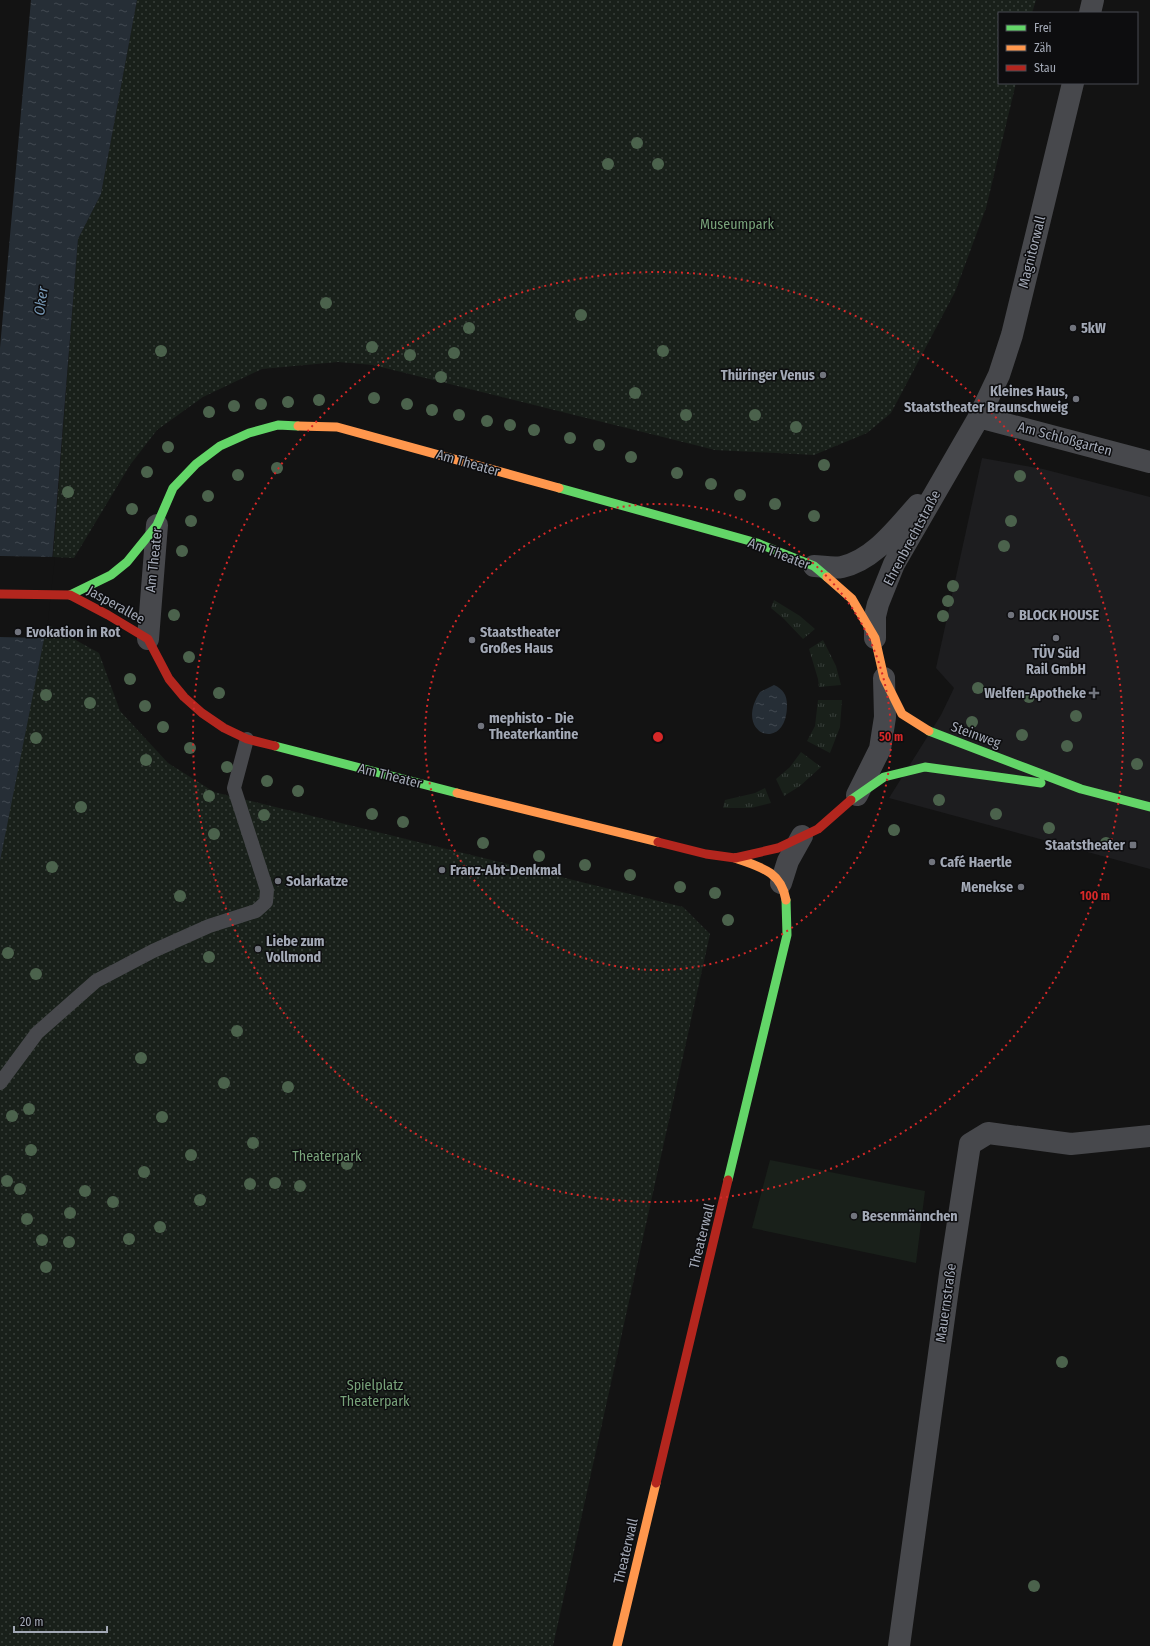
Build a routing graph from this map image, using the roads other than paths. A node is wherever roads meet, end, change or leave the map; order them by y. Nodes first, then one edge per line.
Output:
1 (1093, 0) edge
2 (1090, 12) edge
3 (1073, 84) edge
4 (979, 417) junction
5 (1150, 462) edge
6 (953, 464) junction
7 (157, 525) junction
8 (814, 566) junction
9 (0, 594) edge
10 (70, 595) junction
11 (875, 638) junction
12 (148, 639) junction
13 (884, 678) junction
14 (247, 739) junction
15 (1082, 789) junction
16 (857, 795) junction
17 (1150, 807) edge
18 (802, 836) junction
19 (735, 858) junction
20 (781, 883) junction
21 (0, 1083) edge
22 (1150, 1136) edge
23 (617, 1646) edge
24 (899, 1646) edge

1 - 2 street
3 - 4 street, Magnitorwall
4 - 5 street, Am Schloßgarten
4 - 6 street, Ehrenbrechtstraße
6 - 8 street, Ehrenbrechtstraße
6 - 11 street, Ehrenbrechtstraße
7 - 8 street, Am Theater
7 - 10 street, Jasperallee
7 - 12 street, Am Theater
8 - 11 street, Am Theater
9 - 10 street, Jasperallee
10 - 12 street, Jasperallee
11 - 13 street, Am Theater
12 - 14 street, Am Theater
13 - 15 street, Steinweg
13 - 16 street, Am Theater
14 - 19 street, Am Theater
14 - 21 lane
15 - 16 street, Steinweg
15 - 17 street, Steinweg
16 - 18 street, Am Theater
18 - 19 street, Am Theater
18 - 20 street
19 - 20 street
20 - 23 street, Theaterwall
22 - 24 street, Mauernstraße

